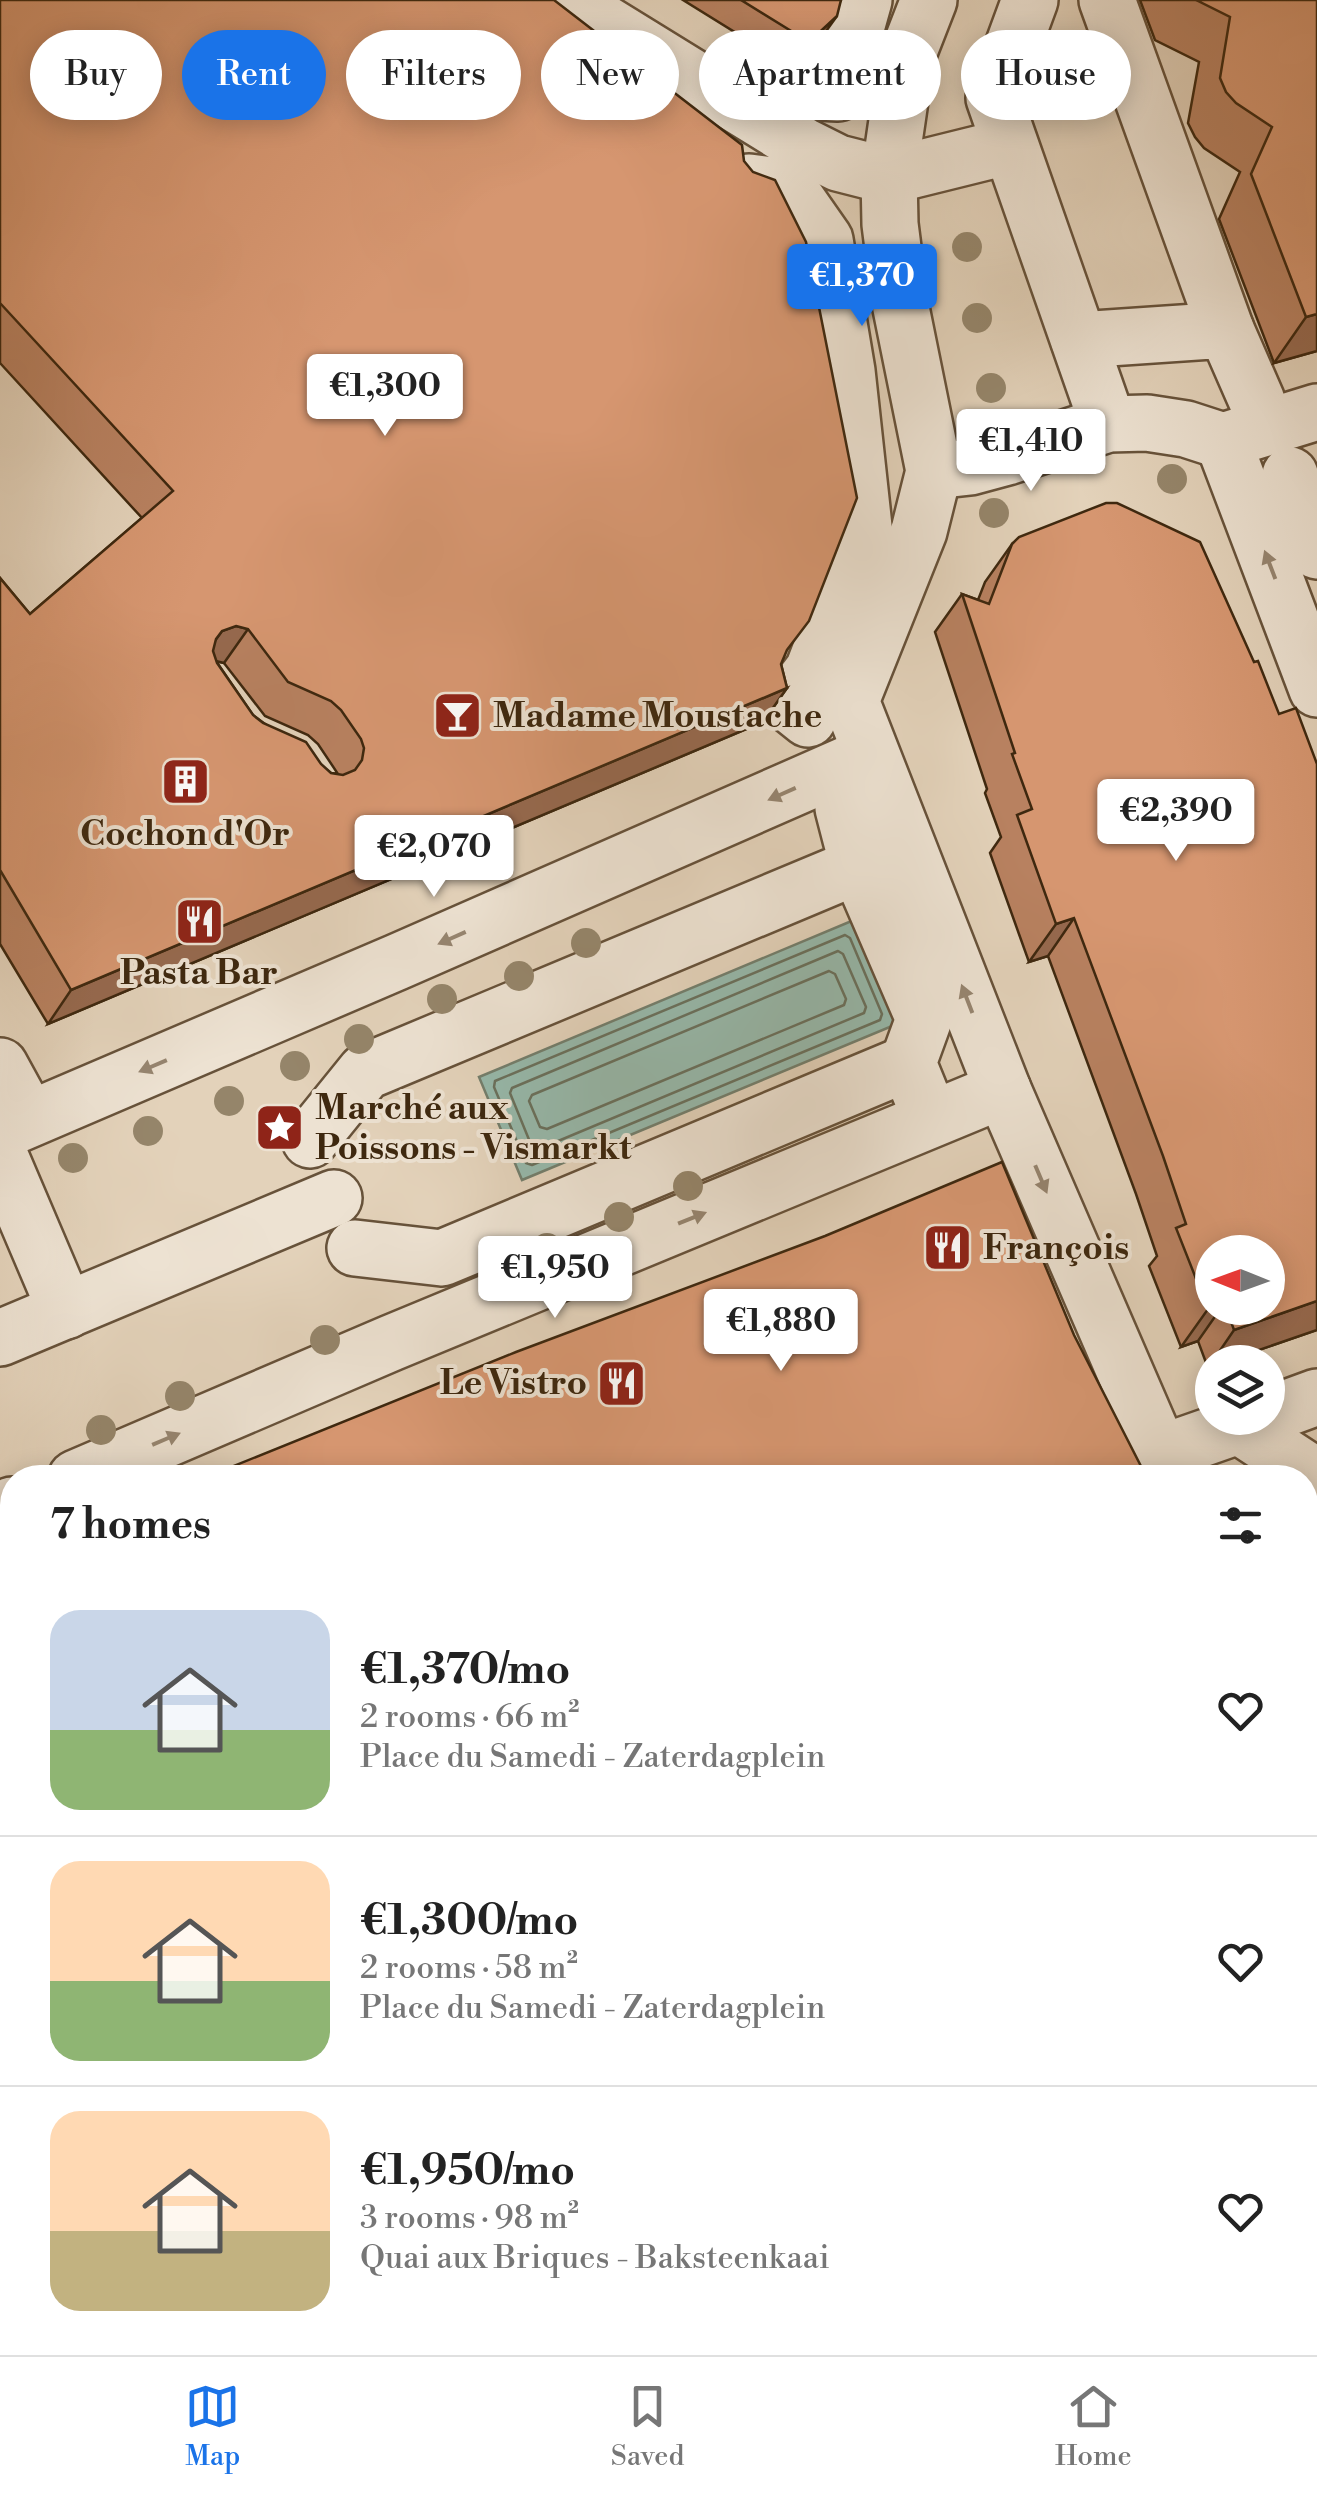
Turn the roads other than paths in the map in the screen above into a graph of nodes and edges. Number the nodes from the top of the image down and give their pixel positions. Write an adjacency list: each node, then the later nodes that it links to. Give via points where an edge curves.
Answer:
1 (567, 0): 7 (street, via 802,145)
2 (864, 0): 17 (street, via 838,93 792,137 825,240 865,536 813,670 788,703)
3 (929, 0): 7 (street, via 906,59)
4 (1030, 0): 6 (street, via 994,98)
5 (1107, 0): 8 (street)
6 (1010, 146): 7 (street); 9 (street)
7 (889, 176): 13 (street, via 900,303)
8 (1226, 330): 9 (street); 11 (street)
9 (1078, 340): 12 (street)
10 (1317, 412): 11 (street)
11 (1240, 421): 12 (street, via 1186,429); 16 (street, one-way to 11)
12 (1108, 424): 13 (street, via 1007,457)
13 (934, 471): 18 (street, via 919,531 851,700)
14 (1290, 475): 15 (street)
15 (1317, 551)
16 (1317, 689)
17 (808, 719)
18 (871, 754): 22 (street, one-way to 18); 23 (street, one-way to 23)
19 (844, 808): 20 (street)
20 (858, 866): 24 (street, via 365,1072 302,1144); 24 (street, via 924,1019 916,1083 442,1258 347,1251)
21 (0, 1066): 23 (street)
22 (1003, 1090): 31 (street, one-way to 22); 32 (street, one-way to 32)
23 (10, 1135): 25 (street)
24 (334, 1198): 25 (street)
25 (66, 1311): 26 (street)
26 (0, 1338)
27 (1317, 1397): 28 (street)
28 (1285, 1409)
29 (1225, 1435): 33 (street)
30 (1273, 1435): 34 (street)
31 (106, 1465)
32 (1164, 1465)
33 (1166, 1465)
34 (1304, 1465)

